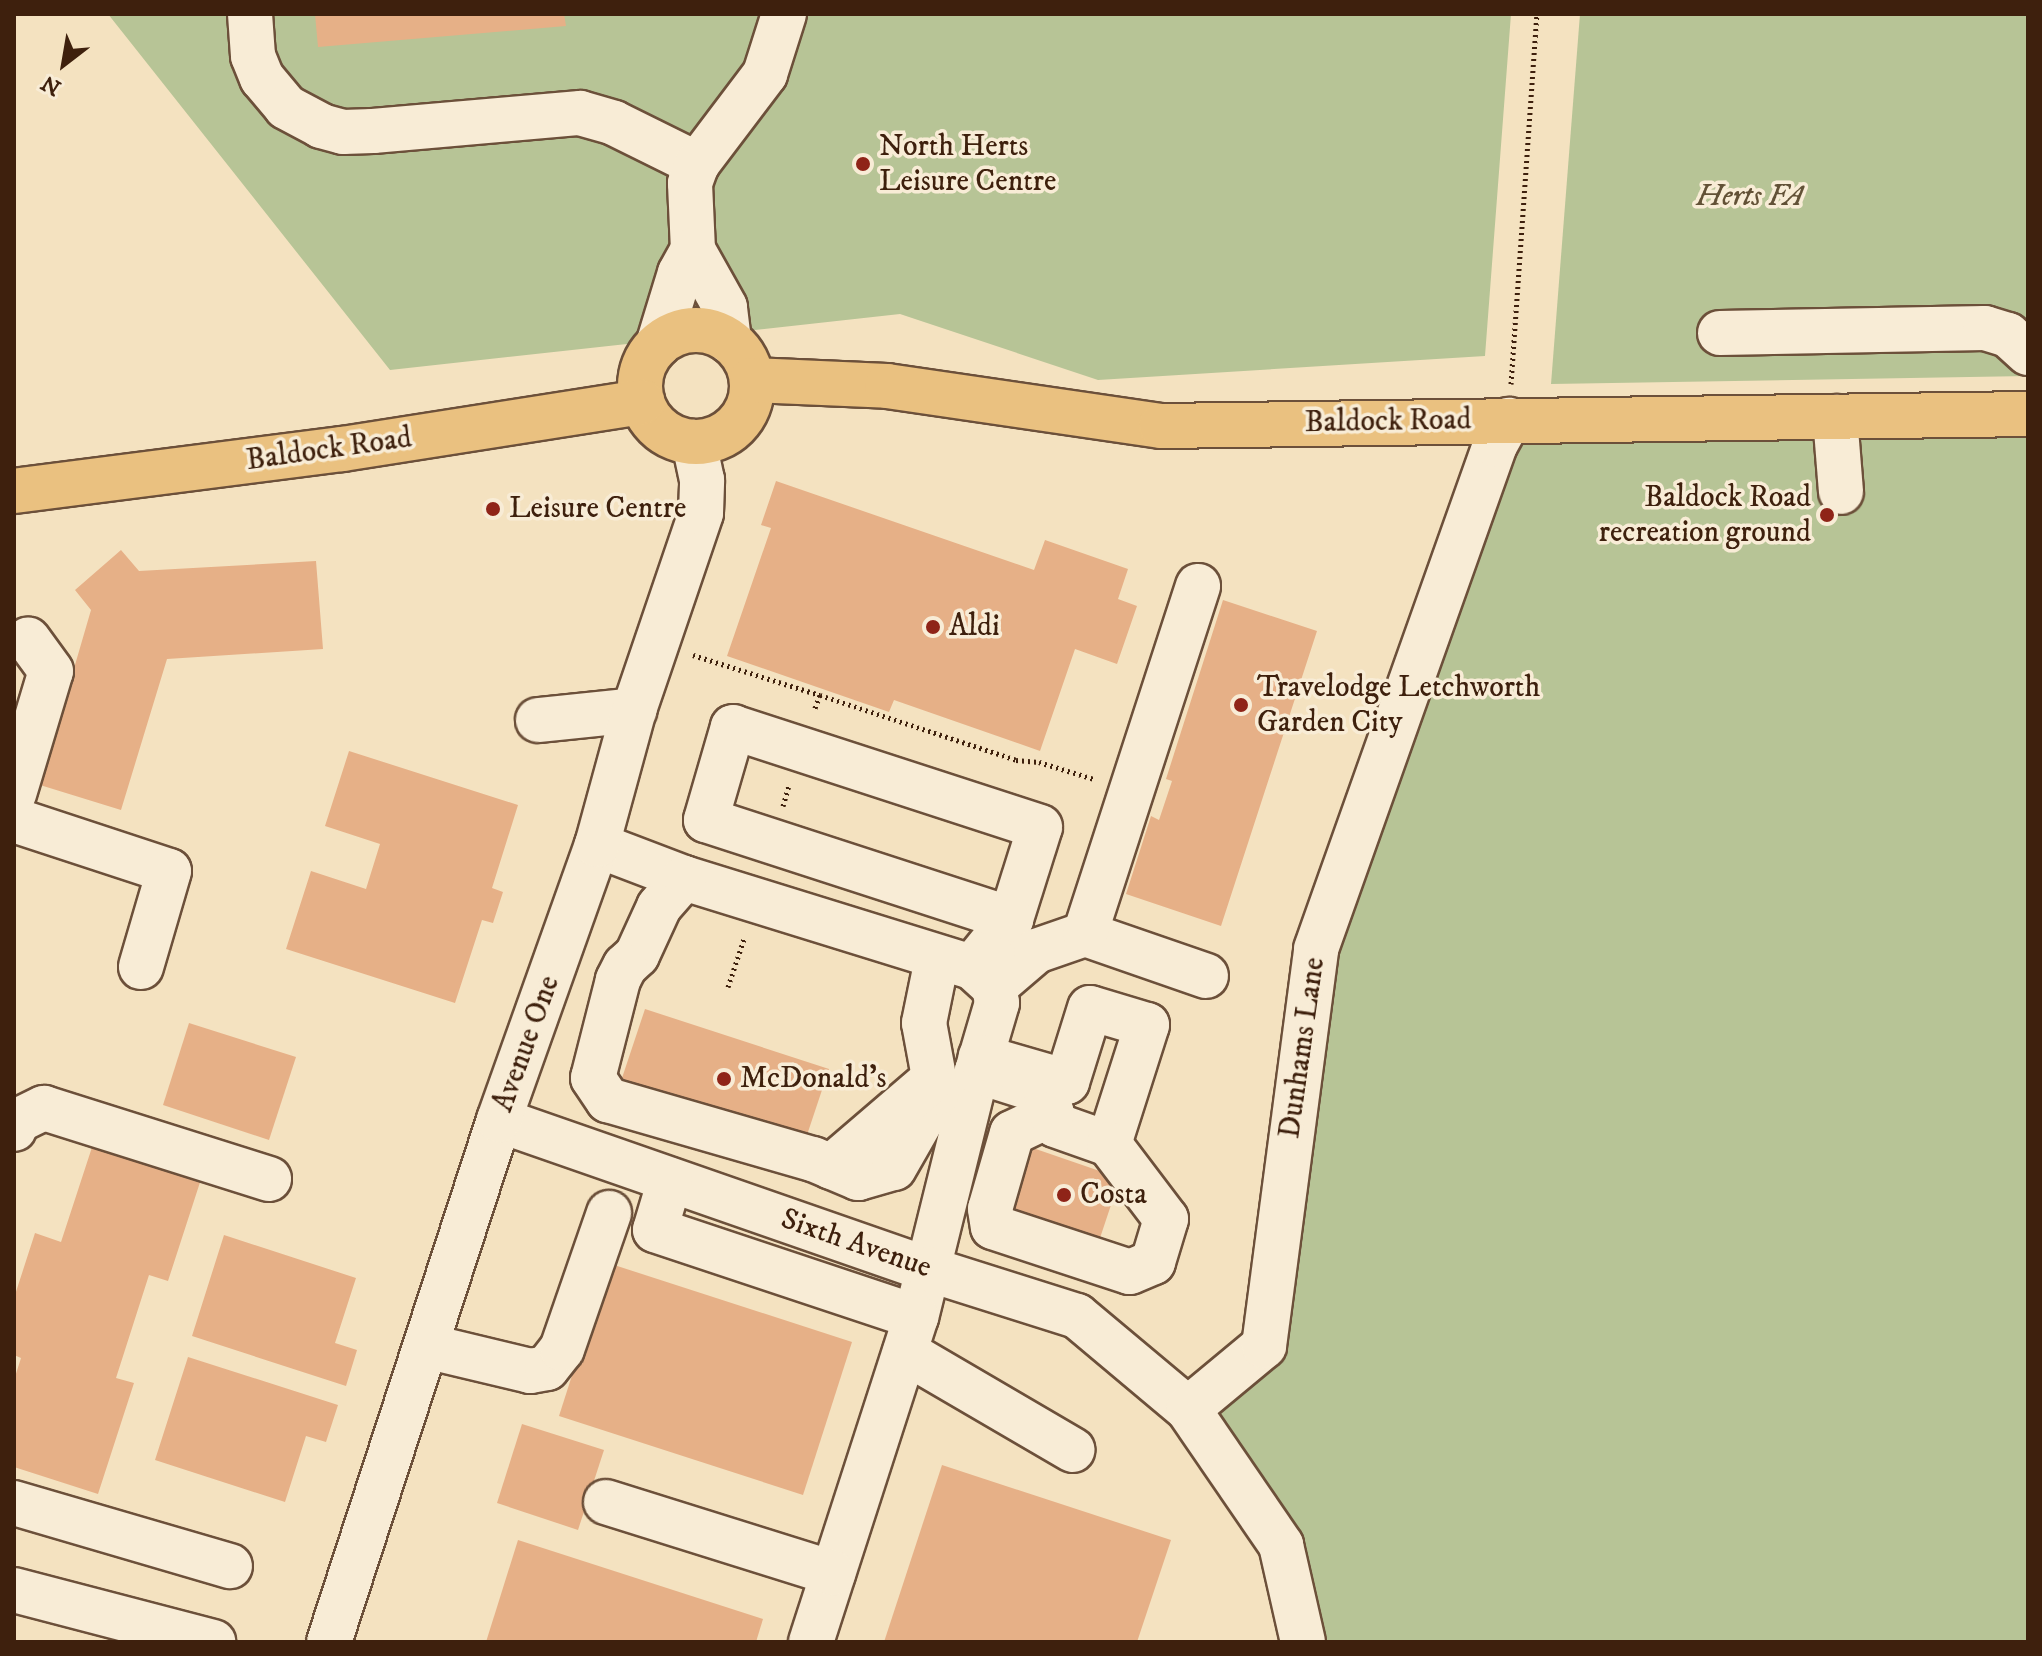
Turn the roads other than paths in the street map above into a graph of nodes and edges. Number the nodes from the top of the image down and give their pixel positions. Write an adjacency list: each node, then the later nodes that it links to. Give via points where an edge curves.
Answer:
1 (250, 14): 3 (street, via 253,56 262,78 286,107 321,126 373,131 580,113 614,123)
2 (784, 14): 3 (street, via 765,74)
3 (697, 164): 4 (street, via 690,183)
4 (693, 250): 6 (street, via 725,307); 7 (street, via 680,273)
5 (1720, 333): 8 (street, via 1985,328 2008,335)
6 (729, 341): 7 (main road, via 693,330); 9 (main road, via 748,365)
7 (658, 345): 10 (main road, via 643,371)
8 (2028, 353)
9 (752, 380): 13 (main road, Baldock Road, via 887,386 1161,426); 14 (main road, via 751,399 730,431)
10 (642, 402): 14 (main road, via 662,430); 15 (main road, Baldock Road, via 342,449)
11 (2028, 414): 12 (main road, Baldock Road)
12 (1835, 417): 13 (main road, Baldock Road); 16 (street)
13 (1509, 420): 41 (street, Dunhams Lane, via 1495,445 1316,949 1264,1346)
14 (694, 442): 19 (street, Avenue One, via 702,480 701,513)
15 (14, 491)
16 (1841, 492)
17 (1198, 586): 26 (street)
18 (28, 639): 21 (street, via 51,671)
19 (634, 710): 20 (street); 23 (street, Avenue One)
20 (538, 720)
21 (14, 794)
22 (14, 820): 27 (street, via 169,871)
23 (597, 845): 24 (street); 32 (street, Avenue One)
24 (684, 878): 28 (street); 28 (street, via 659,907 637,955 618,980 593,1078 608,1100 831,1167 934,1079 924,1023)
25 (1011, 919): 25 (street, via 1040,827 733,727 706,820); 28 (street)
26 (1085, 934): 28 (street); 29 (street)
27 (141, 967)
28 (968, 971): 30 (street, via 997,1003)
29 (1206, 976)
30 (979, 1064): 31 (street, via 1046,1093); 34 (street, via 1067,1082 1090,1008 1147,1025); 38 (street)
31 (1052, 1114): 34 (street, via 1055,1125); 34 (street, via 1012,1133 990,1209 993,1227 1130,1272 1153,1262 1166,1219)
32 (499, 1120): 36 (street, Sixth Avenue); 40 (street, Avenue One)
33 (14, 1129): 35 (street, via 17,1121 44,1108)
34 (1109, 1144)
35 (269, 1179)
36 (670, 1180): 38 (street, Sixth Avenue); 39 (street, via 655,1230)
37 (609, 1213): 40 (street, via 562,1349 547,1368 530,1371)
38 (928, 1269): 39 (street); 41 (street, Sixth Avenue, via 1077,1316)
39 (911, 1334): 42 (street); 46 (street)
40 (426, 1346): 49 (street, Avenue One)
41 (1188, 1409): 51 (street, via 1281,1545)
42 (1073, 1450)
43 (606, 1502): 46 (street)
44 (14, 1503): 45 (street)
45 (230, 1566)
46 (833, 1573): 50 (street)
47 (14, 1590): 48 (street)
48 (213, 1642)
49 (329, 1642)
50 (811, 1642)
51 (1303, 1642)

